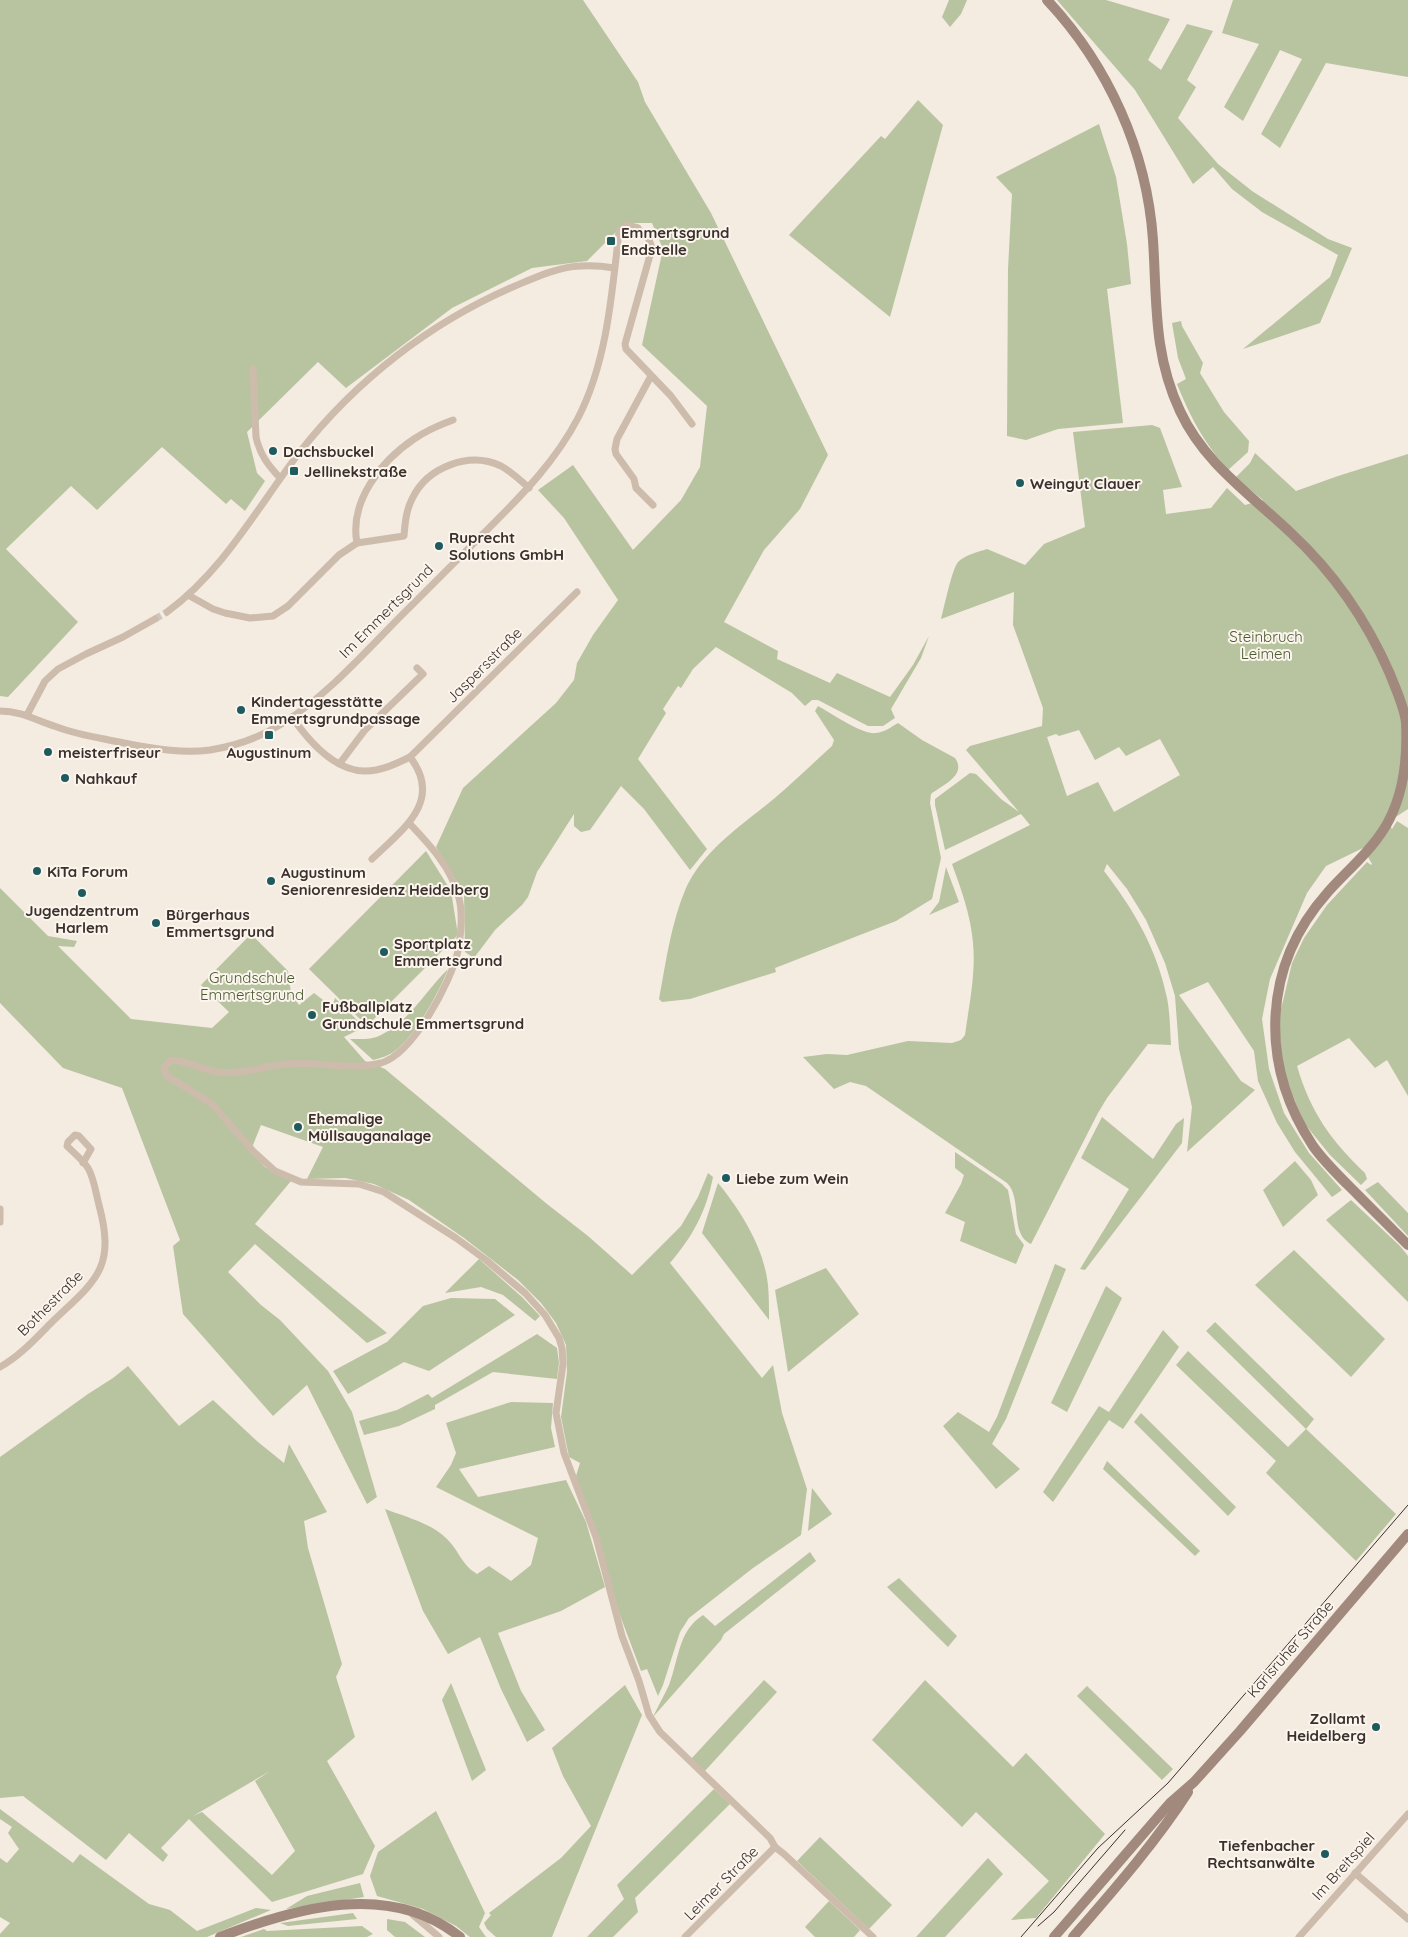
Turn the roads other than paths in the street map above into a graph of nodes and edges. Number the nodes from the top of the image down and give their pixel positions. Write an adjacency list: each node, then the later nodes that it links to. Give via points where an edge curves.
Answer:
1 (1046, 0): 26 (main road, via 1078,37 1098,67 1137,154 1153,238 1159,346 1179,410 1214,462 1306,548 1345,595 1376,644 1403,708 1408,734 1406,767 1394,811 1376,841 1325,895 1303,925 1285,966 1274,1021 1281,1079 1289,1102 1313,1145)
2 (614, 268): 4 (street, Im Emmertsgrund, via 619,231 627,225 638,228 642,235 648,237 652,248 625,347); 7 (street, via 578,266 554,271 493,296 440,325 360,387 317,432); 8 (street, Im Emmertsgrund, via 600,357 585,403 562,445)
3 (253, 369): 7 (street, via 258,447)
4 (651, 376): 6 (street, Im Emmertsgrund); 9 (street, via 614,450 634,479 636,488)
5 (453, 420): 10 (street, via 416,438 380,470 362,500 355,525)
6 (692, 424)
7 (280, 478): 12 (street, via 233,546)
8 (528, 488): 10 (street, via 510,471 494,463 471,460 452,464 429,477 417,490 405,517 404,536); 18 (street, Im Emmertsgrund, via 333,683)
9 (653, 505)
10 (357, 543): 12 (street, via 339,554 288,606 273,616 250,618 225,613)
11 (577, 592): 19 (street, Jaspersstraße)
12 (188, 595): 13 (street)
13 (167, 612)
14 (155, 619): 17 (street, via 58,669 45,681)
15 (417, 668): 20 (street, via 423,674 371,723)
16 (0, 711): 17 (street, Im Emmertsgrund)
17 (27, 715): 18 (street, Im Emmertsgrund, via 84,735 186,752 239,742 263,734)
18 (292, 717): 20 (street, Jaspersstraße, via 310,741)
19 (410, 757): 20 (street, Jaspersstraße, via 378,770 355,770); 21 (street, via 420,775 423,793)
20 (340, 763)
21 (409, 823): 22 (street); 31 (street, via 447,871 455,886 461,913 458,952 441,993 406,1047 392,1058 363,1066 287,1064 227,1073 171,1060 164,1071 213,1105 275,1171 301,1182 359,1184 384,1192 486,1260 545,1314 562,1348 556,1413 564,1453 593,1529 622,1636 649,1715 660,1732 770,1838)
22 (372, 859)
23 (83, 1163): 27 (street, Bothestraße, via 90,1172 105,1232 106,1251 100,1268 89,1285 57,1318)
24 (0, 1209): 25 (street)
25 (0, 1222)
26 (1408, 1245)
27 (0, 1367)
28 (1408, 1534): 29 (main road, Karlsruher Straße)
29 (1194, 1782): 40 (main road, Karlsruher Straße, via 1170,1803); 41 (main road, Karlsruher Straße, via 1177,1810)
30 (1408, 1814): 32 (street, Im Breitspiel)
31 (775, 1847): 38 (street, Leimer Straße); 39 (street)
32 (1356, 1873): 34 (street); 42 (street, Im Breitspiel)
33 (410, 1912): 35 (main road, via 363,1903 316,1908 280,1916); 36 (street); 37 (main road, via 442,1925)
34 (1408, 1919)
35 (220, 1937)
36 (439, 1937)
37 (460, 1937)
38 (685, 1937)
39 (873, 1937)
40 (1054, 1937)
41 (1073, 1937)
42 (1299, 1937)

